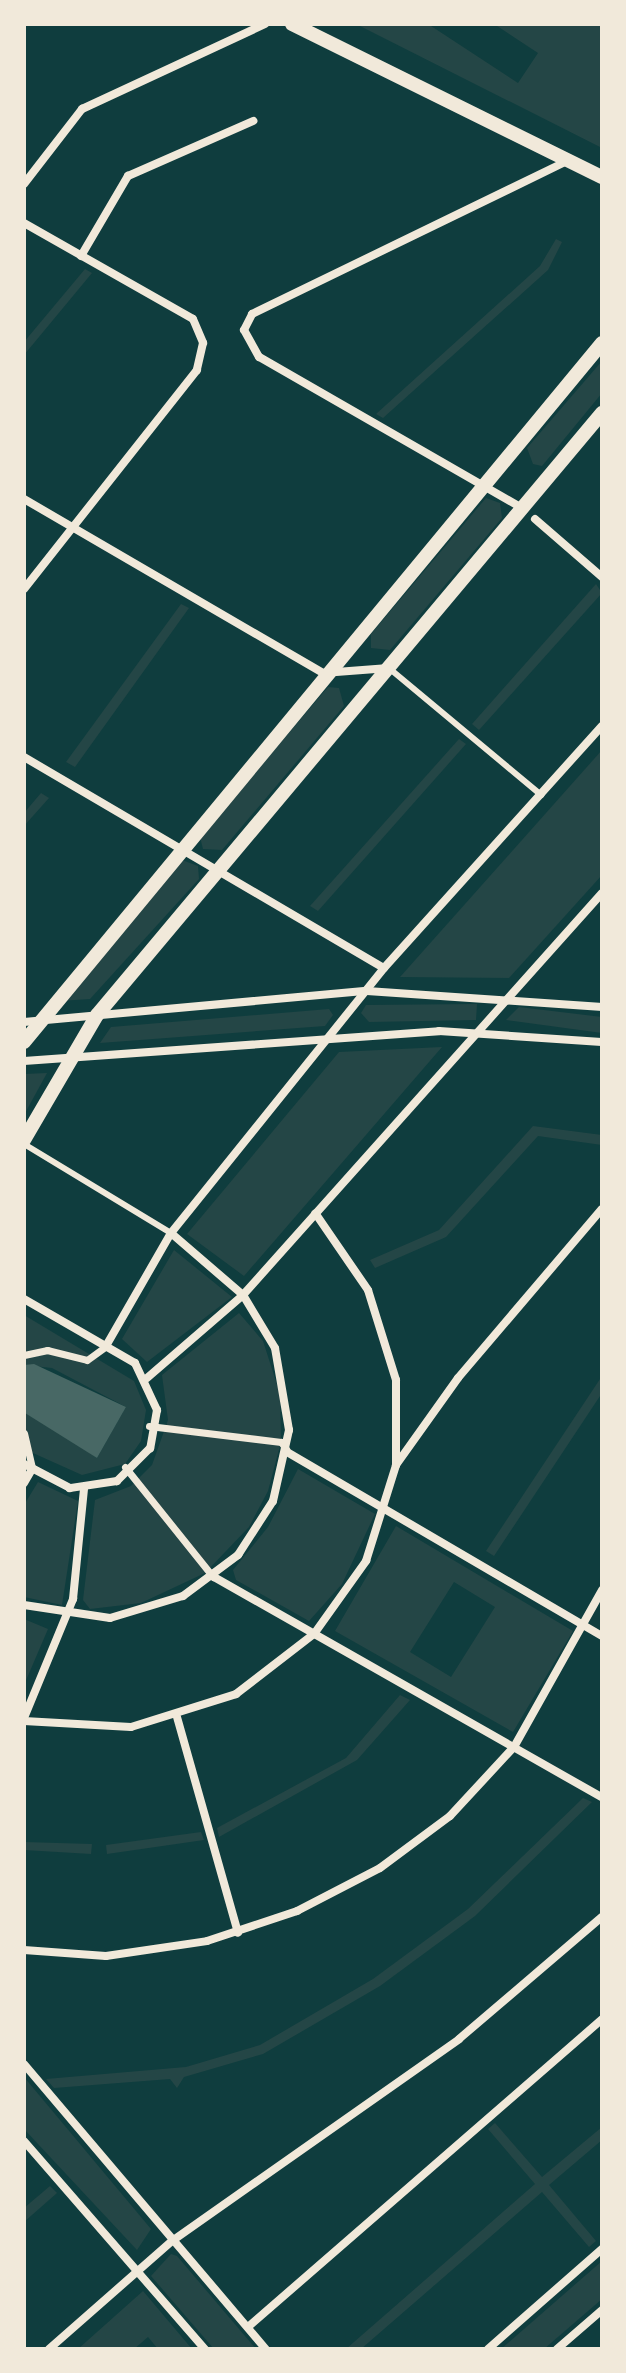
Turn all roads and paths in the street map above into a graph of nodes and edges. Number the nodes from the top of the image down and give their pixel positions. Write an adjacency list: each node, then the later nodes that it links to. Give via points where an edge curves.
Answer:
1 (265, 24): 6 (street, via 82,109)
2 (292, 24): 4 (street)
3 (253, 121): 8 (street, via 128,176)
4 (565, 162): 5 (street); 11 (street, via 252,314 245,339 259,357)
5 (602, 177)
6 (24, 184)
7 (24, 223): 8 (street)
8 (81, 256): 15 (street, via 193,319 203,343 197,370)
9 (602, 343): 11 (street)
10 (602, 413): 13 (street)
11 (480, 486): 13 (street); 19 (street)
12 (24, 499): 15 (street)
13 (522, 508): 18 (street)
14 (535, 519): 16 (street)
15 (68, 525): 17 (street); 19 (street)
16 (602, 577)
17 (24, 589)
18 (389, 668): 19 (street); 22 (lane); 24 (street)
19 (323, 673): 23 (street)
20 (602, 726): 22 (street)
21 (24, 757): 23 (street)
22 (541, 795): 26 (street)
23 (180, 846): 24 (street); 31 (street)
24 (219, 871): 26 (street); 30 (street)
25 (602, 893): 28 (street)
26 (384, 968): 27 (street)
27 (367, 991): 28 (street); 30 (street); 33 (street)
28 (510, 997): 29 (street); 32 (street)
29 (602, 1007)
30 (97, 1015): 31 (street); 36 (street)
31 (30, 1021): 34 (street)
32 (479, 1030): 33 (street); 35 (street); 40 (street)
33 (333, 1035): 36 (street); 41 (street)
34 (24, 1042)
35 (602, 1042)
36 (71, 1057): 37 (street); 38 (street)
37 (24, 1061)
38 (24, 1142): 41 (lane)
39 (602, 1209): 50 (street, via 458,1378)
40 (315, 1213): 42 (street); 50 (street, via 358,1270 380,1319 396,1380)
41 (171, 1233): 42 (street); 44 (street)
42 (243, 1295): 46 (street); 49 (street, via 284,1376)
43 (24, 1299): 44 (street)
44 (106, 1346): 45 (street, via 87,1360 47,1350); 46 (street)
45 (24, 1355)
46 (147, 1378): 47 (street)
47 (153, 1426): 49 (street, via 281,1442); 52 (street)
48 (24, 1433): 51 (street)
49 (287, 1452): 55 (street); 56 (street, via 259,1527)
50 (396, 1465): 55 (street)
51 (28, 1467): 53 (street); 54 (street)
52 (127, 1470): 54 (street); 56 (street)
53 (24, 1483)
54 (84, 1489): 59 (street)
55 (386, 1510): 60 (street); 61 (street, via 350,1588)
56 (214, 1577): 59 (street, via 155,1608); 61 (street)
57 (602, 1590): 60 (street)
58 (24, 1605): 59 (street)
59 (68, 1616): 64 (street)
60 (584, 1626): 62 (street); 65 (street)
61 (314, 1634): 63 (street, via 236,1694); 65 (street)
62 (602, 1636)
63 (177, 1717): 64 (street, via 107,1729); 68 (street)
64 (24, 1720)
65 (514, 1747): 66 (street); 68 (street, via 450,1816 380,1868)
66 (602, 1797)
67 (602, 1917): 73 (street, via 459,2039)
68 (238, 1933): 69 (street, via 106,1956)
69 (24, 1950)
70 (602, 2019): 77 (street)
71 (24, 2064): 73 (street)
72 (24, 2141): 75 (street)
73 (172, 2241): 75 (street); 77 (street)
74 (602, 2249): 81 (street)
75 (137, 2272): 78 (street); 79 (street)
76 (602, 2310): 82 (street)
77 (248, 2327): 80 (street)
78 (49, 2349)
79 (205, 2349)
80 (266, 2349)
81 (488, 2349)
82 (557, 2349)

